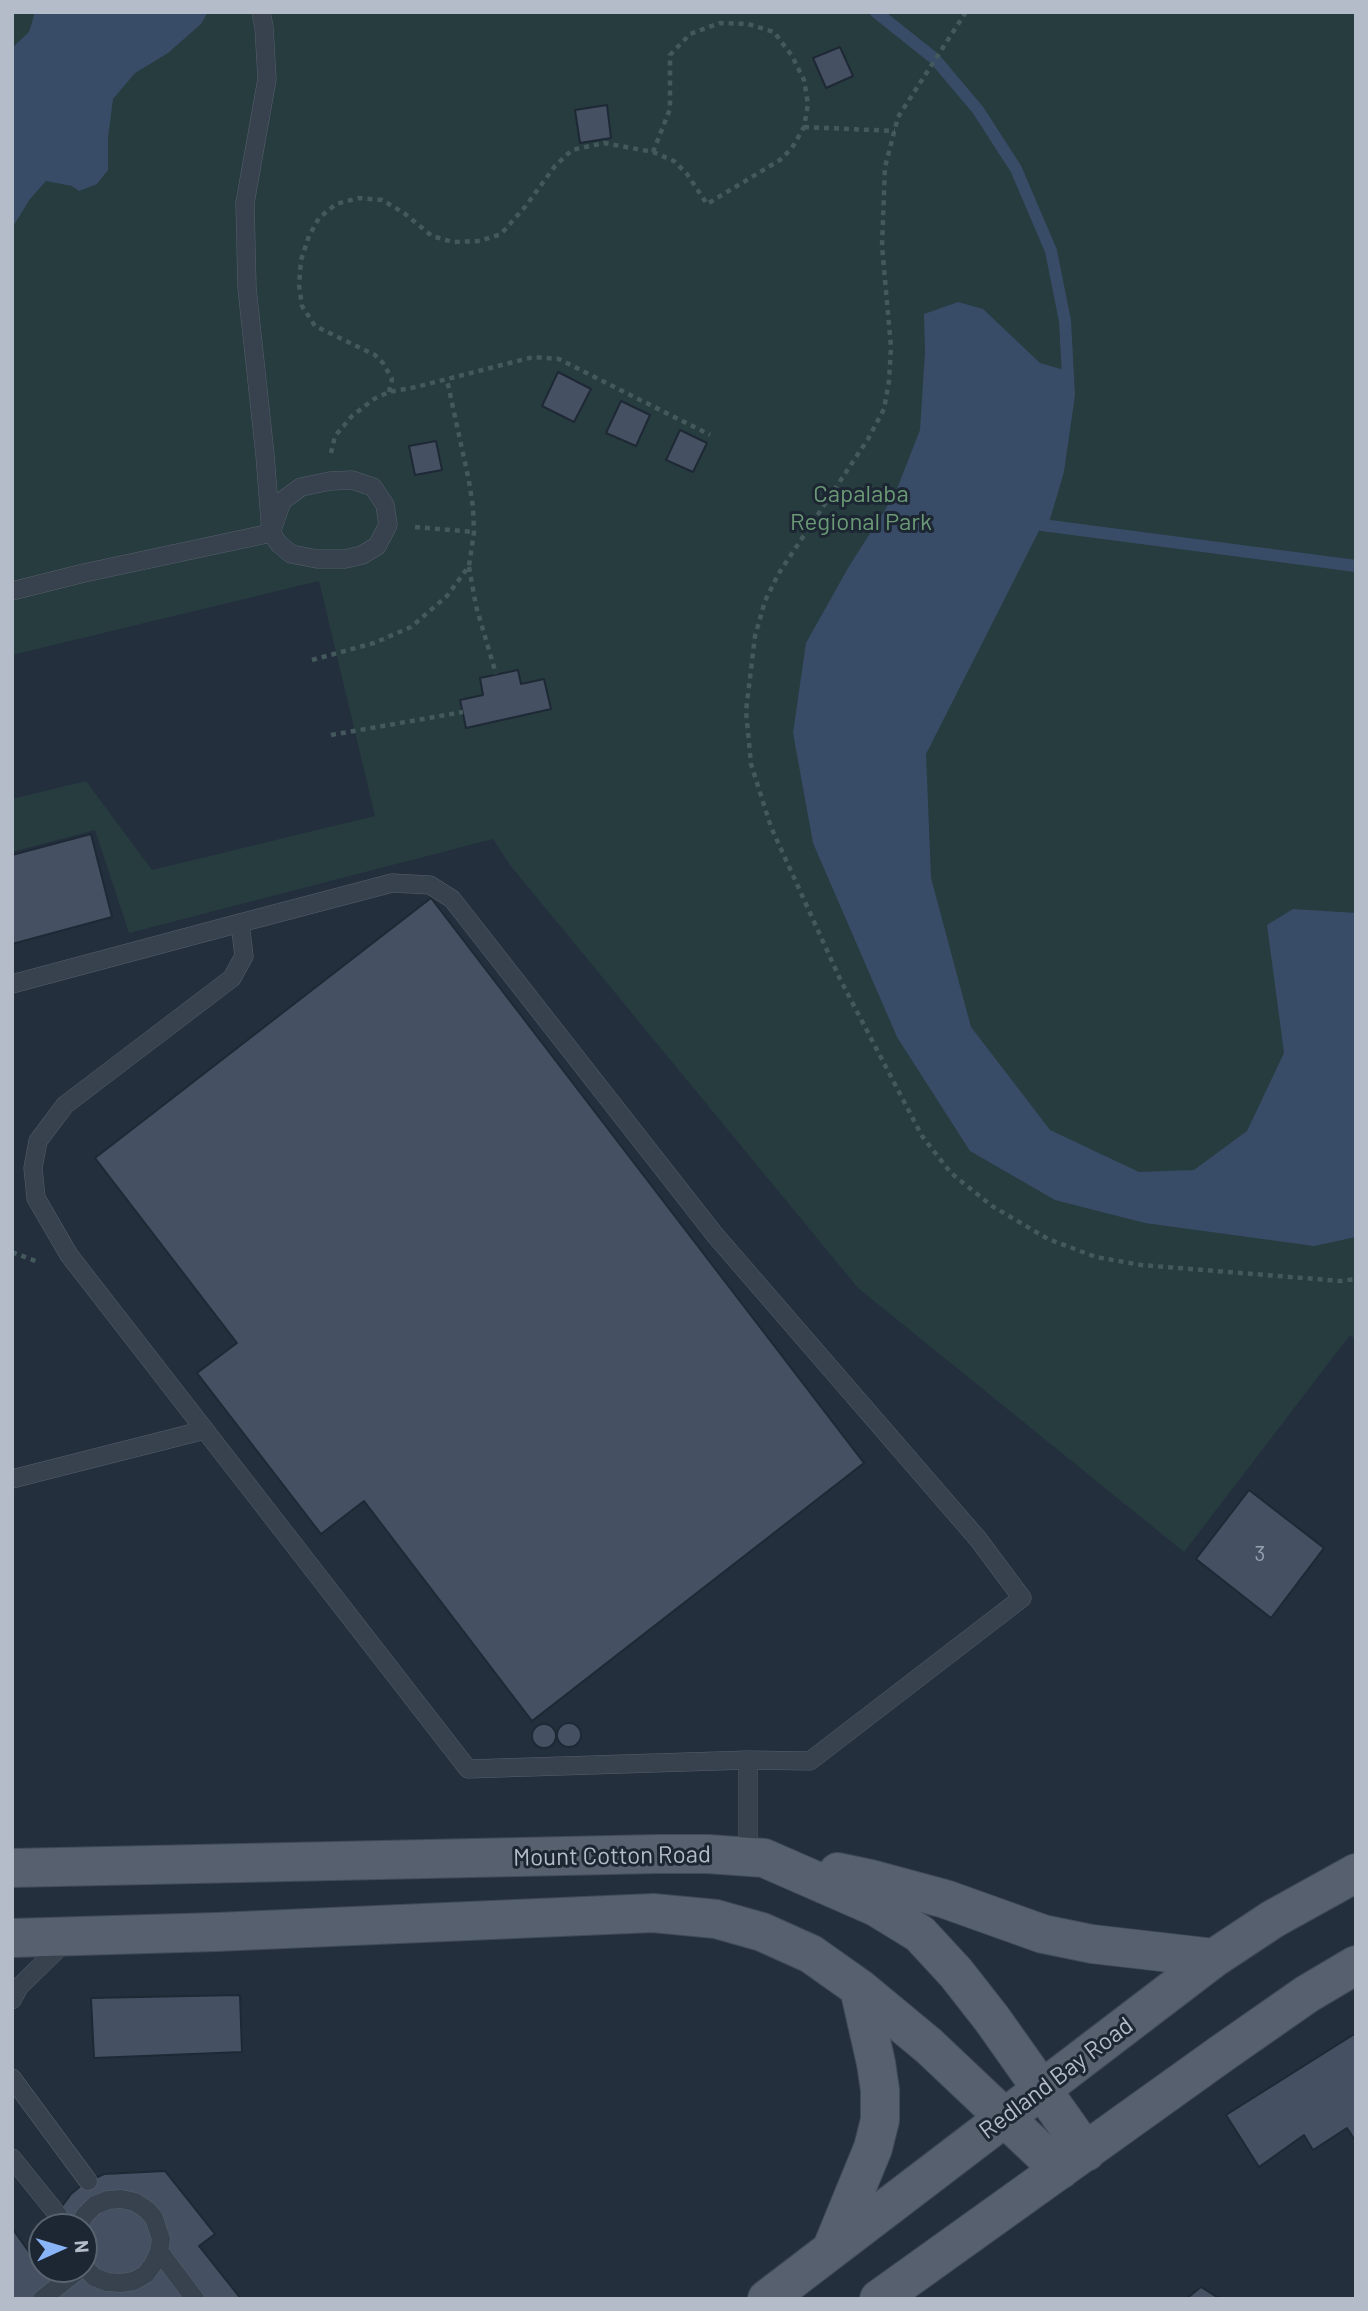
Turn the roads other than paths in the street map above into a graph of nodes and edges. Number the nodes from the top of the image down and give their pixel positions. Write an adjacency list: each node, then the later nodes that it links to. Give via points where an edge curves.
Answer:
1 (261, 12): 2 (lane, via 267,79 245,202 247,288)
2 (271, 533): 2 (lane, via 282,501 301,488 330,481 352,480 373,487 384,505 388,525 377,547 345,559 291,554); 3 (lane)
3 (12, 591)
4 (240, 923): 5 (lane); 6 (lane, via 244,956 232,978 65,1105 38,1141 33,1168 36,1198 69,1255); 8 (lane, via 392,883 430,885 452,899 715,1235 978,1539 1022,1598 810,1761)
5 (12, 984)
6 (205, 1430): 7 (lane); 8 (lane, via 468,1769)
7 (12, 1479)
8 (748, 1760): 9 (lane)
9 (756, 1858): 10 (main road, Mount Cotton Road, via 657,1854); 14 (main road, via 871,1878 1043,1934); 19 (main road, Mount Cotton Road, via 876,1907 920,1934 985,2010)
10 (12, 1868)
11 (1356, 1873): 14 (main road, Redland Bay Road)
12 (71, 1936): 13 (main road); 16 (main road, via 653,1913 716,1919 762,1932 811,1954); 17 (lane, via 19,1987)
13 (12, 1938)
14 (1214, 1958): 19 (main road, Redland Bay Road)
15 (1356, 1965): 22 (main road, via 1307,1994)
16 (859, 1988): 20 (main road, via 929,2046); 26 (main road, via 876,2063 880,2120)
17 (12, 2000)
18 (12, 2078): 23 (lane)
19 (1042, 2090): 20 (main road, Redland Bay Road); 22 (main road, Mount Cotton Road)
20 (1005, 2119): 22 (main road); 26 (main road, Redland Bay Road)
21 (12, 2158): 24 (lane)
22 (1073, 2161): 35 (main road)
23 (88, 2182)
24 (56, 2213)
25 (87, 2213): 27 (lane, via 108,2200 135,2202 154,2218 161,2239)
26 (832, 2248): 34 (main road, Redland Bay Road)
27 (159, 2251): 30 (lane, via 146,2274); 33 (lane)
28 (98, 2279): 30 (lane)
29 (63, 2283): 31 (lane)
30 (121, 2283): 32 (lane)
31 (42, 2299)
32 (134, 2299)
33 (195, 2299)
34 (767, 2299)
35 (879, 2299)

